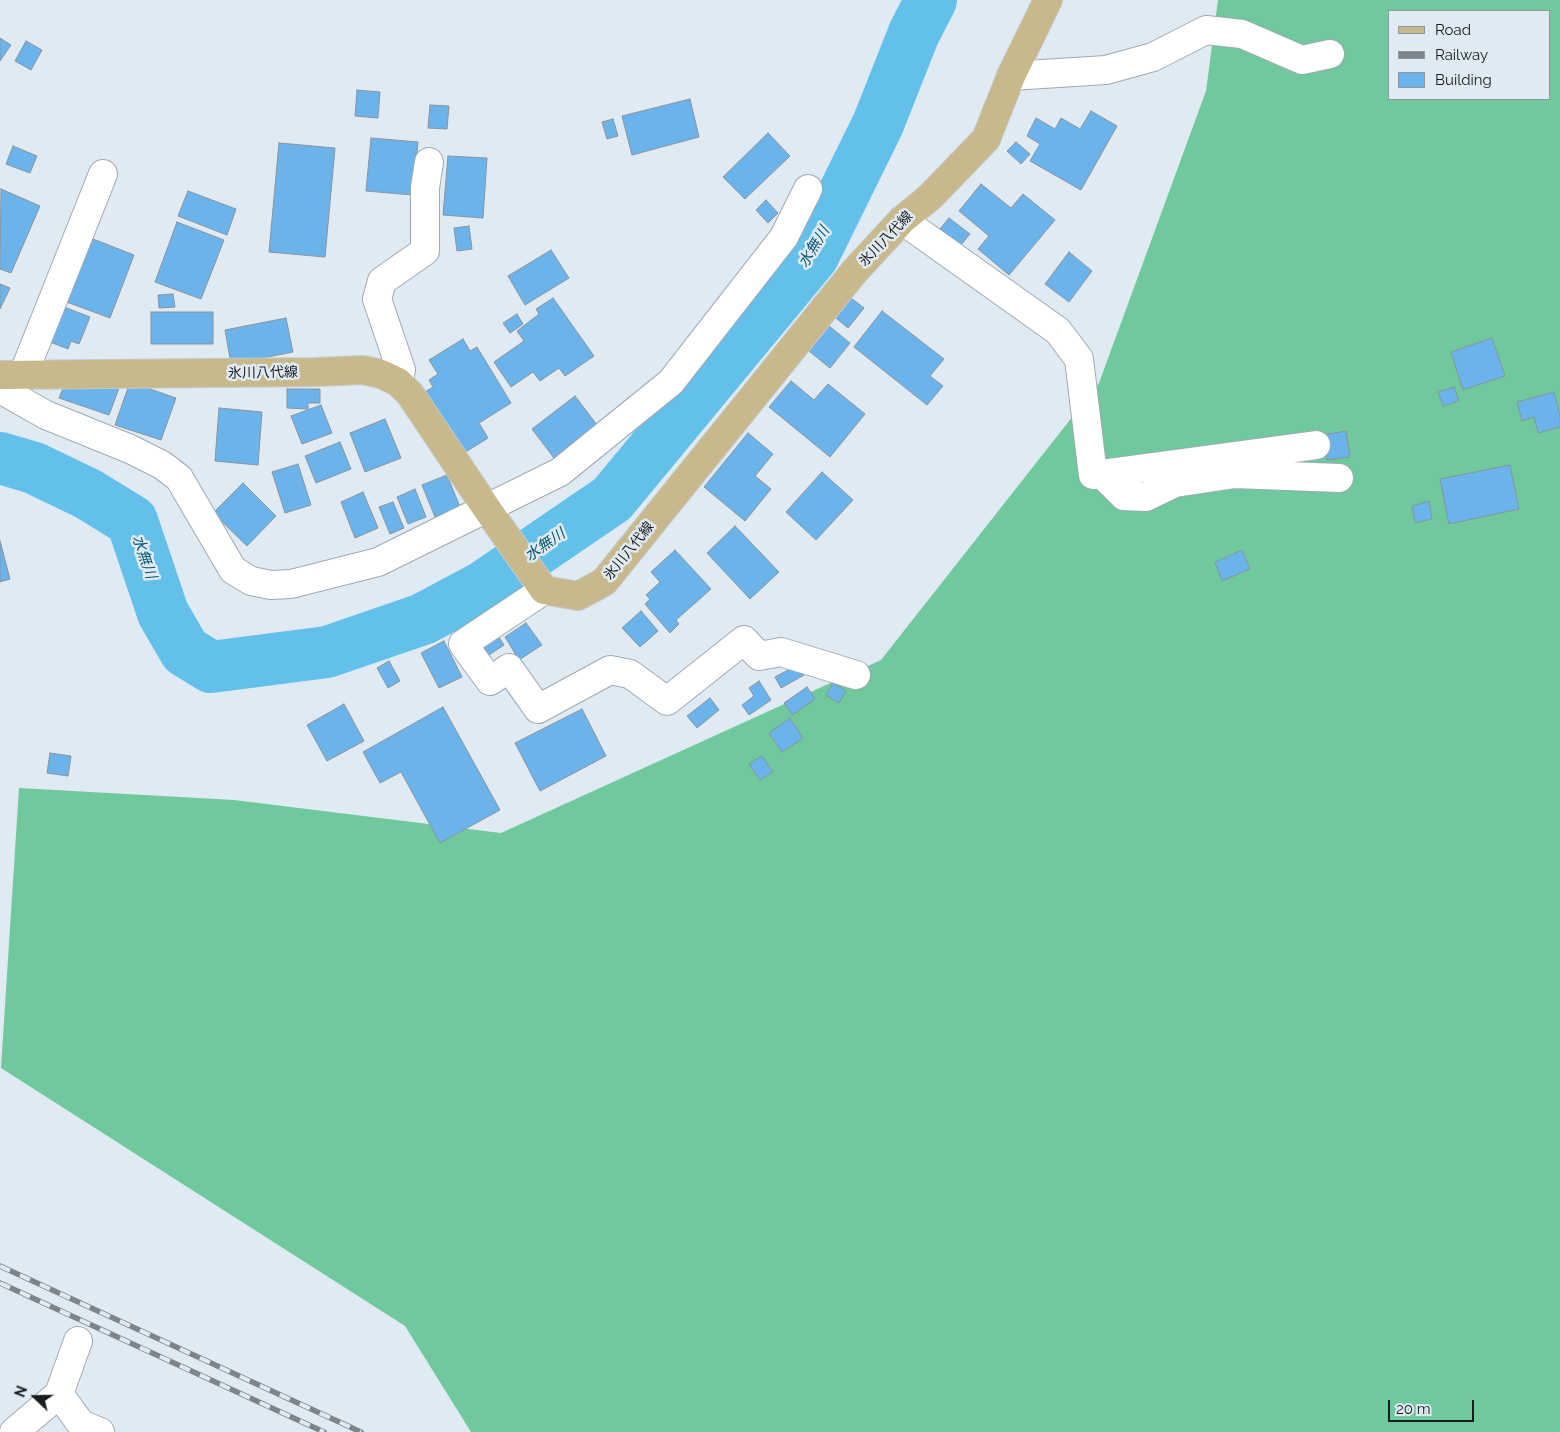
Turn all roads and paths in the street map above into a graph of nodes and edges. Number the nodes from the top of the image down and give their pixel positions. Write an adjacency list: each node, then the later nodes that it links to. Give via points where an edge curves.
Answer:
1 (1048, 0): 3 (main road, 氷川八代線)
2 (1330, 54): 3 (street, via 1302,60 1242,34 1206,30 1153,57 1106,70)
3 (1011, 76): 7 (main road, 氷川八代線, via 986,139 930,197)
4 (429, 162): 9 (street, via 425,188 425,251 382,281 377,299 401,370)
5 (103, 174): 8 (street)
6 (808, 189): 13 (street, via 784,237 671,382 560,472)
7 (902, 220): 11 (street, via 1058,331 1079,359 1093,475); 14 (main road, 氷川八代線, via 854,272 604,582 578,596)
8 (8, 380): 9 (main road, 氷川八代線, via 363,370); 13 (street, via 46,415 162,464 179,478 233,570 251,581 291,584 378,562)
9 (398, 382): 13 (main road, 氷川八代線, via 410,394)
10 (1316, 445): 11 (street)
11 (1102, 474): 12 (street, via 1124,496 1146,497 1175,483 1235,474)
12 (1339, 478)
13 (489, 512): 14 (main road, 氷川八代線)
14 (539, 584): 15 (street, via 463,644 490,681 510,668 538,709 610,670 630,674 667,701 744,640 759,656 781,652)
15 (856, 675)
16 (78, 1341): 17 (street)
17 (59, 1394): 18 (street); 19 (street, via 81,1424)
18 (14, 1432)
19 (100, 1432)

